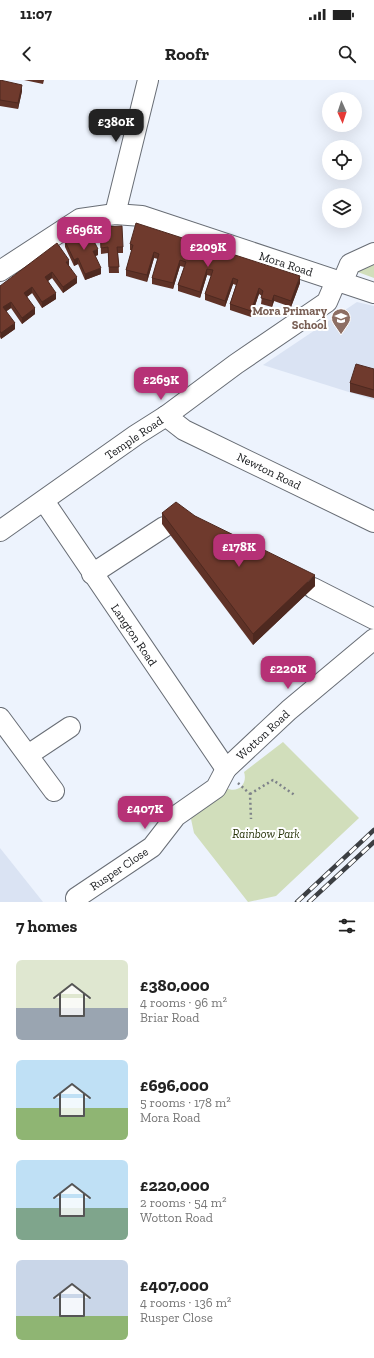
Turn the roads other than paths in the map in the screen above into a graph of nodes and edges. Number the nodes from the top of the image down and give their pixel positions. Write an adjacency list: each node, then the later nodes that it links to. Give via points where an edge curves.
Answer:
1 (148, 80): 2 (street)
2 (115, 214): 4 (street, Mora Road, via 80,219); 5 (street, Mora Road, via 142,216)
3 (374, 254): 5 (street, Temple Road, via 350,264)
4 (0, 271)
5 (339, 282): 6 (street, Mora Road); 7 (street, Temple Road, via 328,302 236,364)
6 (374, 293)
7 (166, 416): 8 (street, Temple Road); 9 (street, Newton Road, via 184,430)
8 (44, 500): 11 (street, Temple Road); 12 (street, Langton Road)
9 (374, 522)
10 (164, 527): 12 (street)
11 (0, 531)
12 (92, 574): 19 (street, Langton Road)
13 (313, 588): 14 (street)
14 (374, 619)
15 (374, 639): 19 (street, Wotton Road, via 289,710)
16 (0, 718): 18 (street)
17 (70, 727): 18 (street)
18 (28, 755): 20 (street)
19 (226, 769): 21 (street, Rusper Close, via 216,788 176,816 152,847)
20 (54, 791)
21 (76, 898)

